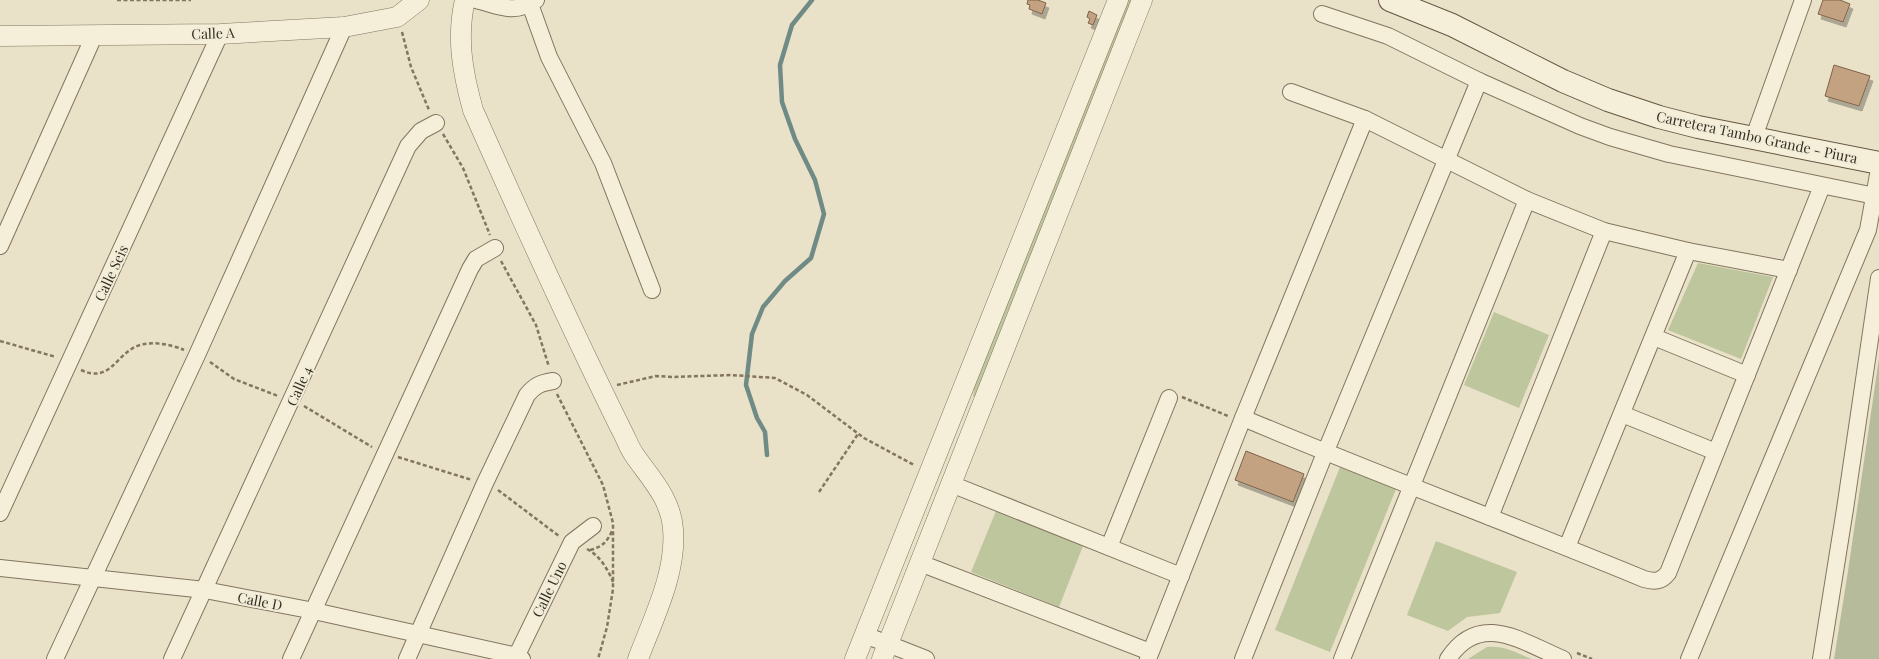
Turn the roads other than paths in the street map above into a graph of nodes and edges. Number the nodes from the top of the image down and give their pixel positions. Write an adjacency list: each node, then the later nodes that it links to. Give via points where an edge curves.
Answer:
1 (419, 0): 10 (street, Calle A, via 397,17)
2 (465, 0): 62 (street, via 460,41 473,110 569,323 634,455 670,508 673,528 671,567)
3 (476, 0): 8 (street, via 513,9 524,8)
4 (1118, 0): 54 (street)
5 (1142, 0): 40 (street)
6 (1390, 0): 18 (main road, Carretera Tambo Grande - Piura, via 1452,25 1608,100 1659,117)
7 (1803, 0): 18 (street)
8 (533, 2): 31 (street, via 550,57 603,163)
9 (1322, 14): 14 (street, via 1388,36)
10 (344, 27): 11 (street, Calle A); 50 (street)
11 (220, 34): 13 (street, Calle A); 42 (street, Calle Seis)
12 (0, 36): 13 (street, Calle A)
13 (94, 36): 26 (street)
14 (1479, 81): 19 (street); 22 (street, via 1580,126 1642,147)
15 (1291, 92): 16 (street)
16 (1365, 119): 19 (street); 37 (street)
17 (436, 123): 51 (street, Calle 4, via 422,131 408,146)
18 (1754, 137): 20 (main road, Carretera Tambo Grande - Piura)
19 (1446, 160): 24 (street); 39 (street)
20 (1879, 163)
21 (1879, 169): 23 (street)
22 (1822, 186): 23 (street); 29 (street)
23 (1875, 196): 69 (street, via 1861,249)
24 (1527, 200): 25 (street); 41 (street)
25 (1604, 231): 28 (street); 43 (street)
26 (0, 246)
27 (495, 248): 52 (street, via 476,259 470,268)
28 (1688, 251): 29 (street); 32 (street)
29 (1789, 270): 33 (street)
30 (1879, 278): 70 (street)
31 (652, 290)
32 (1654, 337): 33 (street); 36 (street)
33 (1747, 375): 38 (street)
34 (553, 381): 53 (street, via 533,387 527,395)
35 (1175, 398): 45 (street)
36 (1622, 414): 38 (street); 46 (street)
37 (1243, 420): 39 (street); 49 (street)
38 (1716, 452): 46 (street, via 1668,572 1660,580 1644,579)
39 (1326, 453): 41 (street); 65 (street)
40 (951, 484): 45 (street); 47 (street)
41 (1413, 486): 43 (street); 66 (street)
42 (0, 513)
43 (1490, 517): 46 (street)
44 (593, 526): 57 (street, Calle Uno, via 572,542)
45 (1109, 547): 49 (street)
46 (1567, 547)
47 (920, 563): 55 (street); 56 (street)
48 (0, 568): 50 (street, Calle D)
49 (1181, 576): 56 (street)
50 (93, 578): 51 (street, Calle D); 58 (street)
51 (205, 590): 52 (street, Calle D); 59 (street, Calle 4)
52 (314, 611): 53 (street, Calle D); 60 (street)
53 (419, 634): 57 (street, Calle D); 61 (street)
54 (865, 635): 55 (street); 63 (street)
55 (885, 652): 64 (street)
56 (1149, 656)
57 (518, 658)
58 (55, 659)
59 (172, 659)
60 (292, 659)
61 (407, 659)
62 (638, 659)
63 (855, 659)
64 (926, 659)
65 (1243, 659)
66 (1342, 659)
67 (1448, 659): 68 (street, via 1458,646 1485,632 1500,633)
68 (1563, 659)
69 (1689, 659)
70 (1821, 659)

